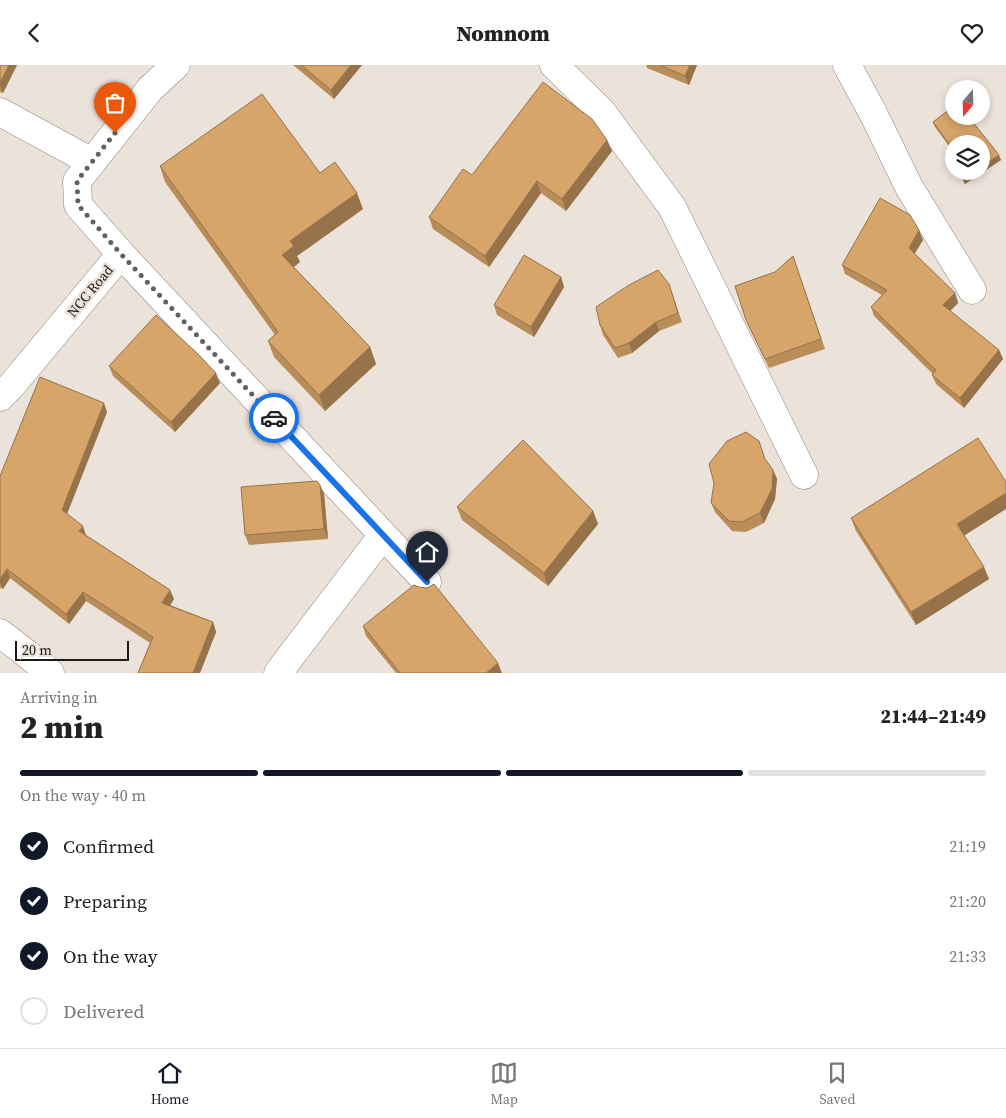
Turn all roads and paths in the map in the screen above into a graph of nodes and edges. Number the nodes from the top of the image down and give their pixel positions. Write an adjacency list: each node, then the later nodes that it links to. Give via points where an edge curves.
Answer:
1 (176, 65): 5 (street, NCC Road, via 150,89)
2 (554, 65): 9 (street, via 602,112 672,207)
3 (848, 65): 7 (street, via 909,187)
4 (0, 112): 5 (street)
5 (92, 162): 6 (street, NCC Road, via 77,181 78,205)
6 (121, 254): 8 (street, NCC Road); 10 (street)
7 (972, 290)
8 (0, 397)
9 (804, 475)
10 (383, 535): 11 (street); 14 (street)
11 (427, 582)
12 (0, 633): 13 (street)
13 (50, 673)
14 (278, 673)

